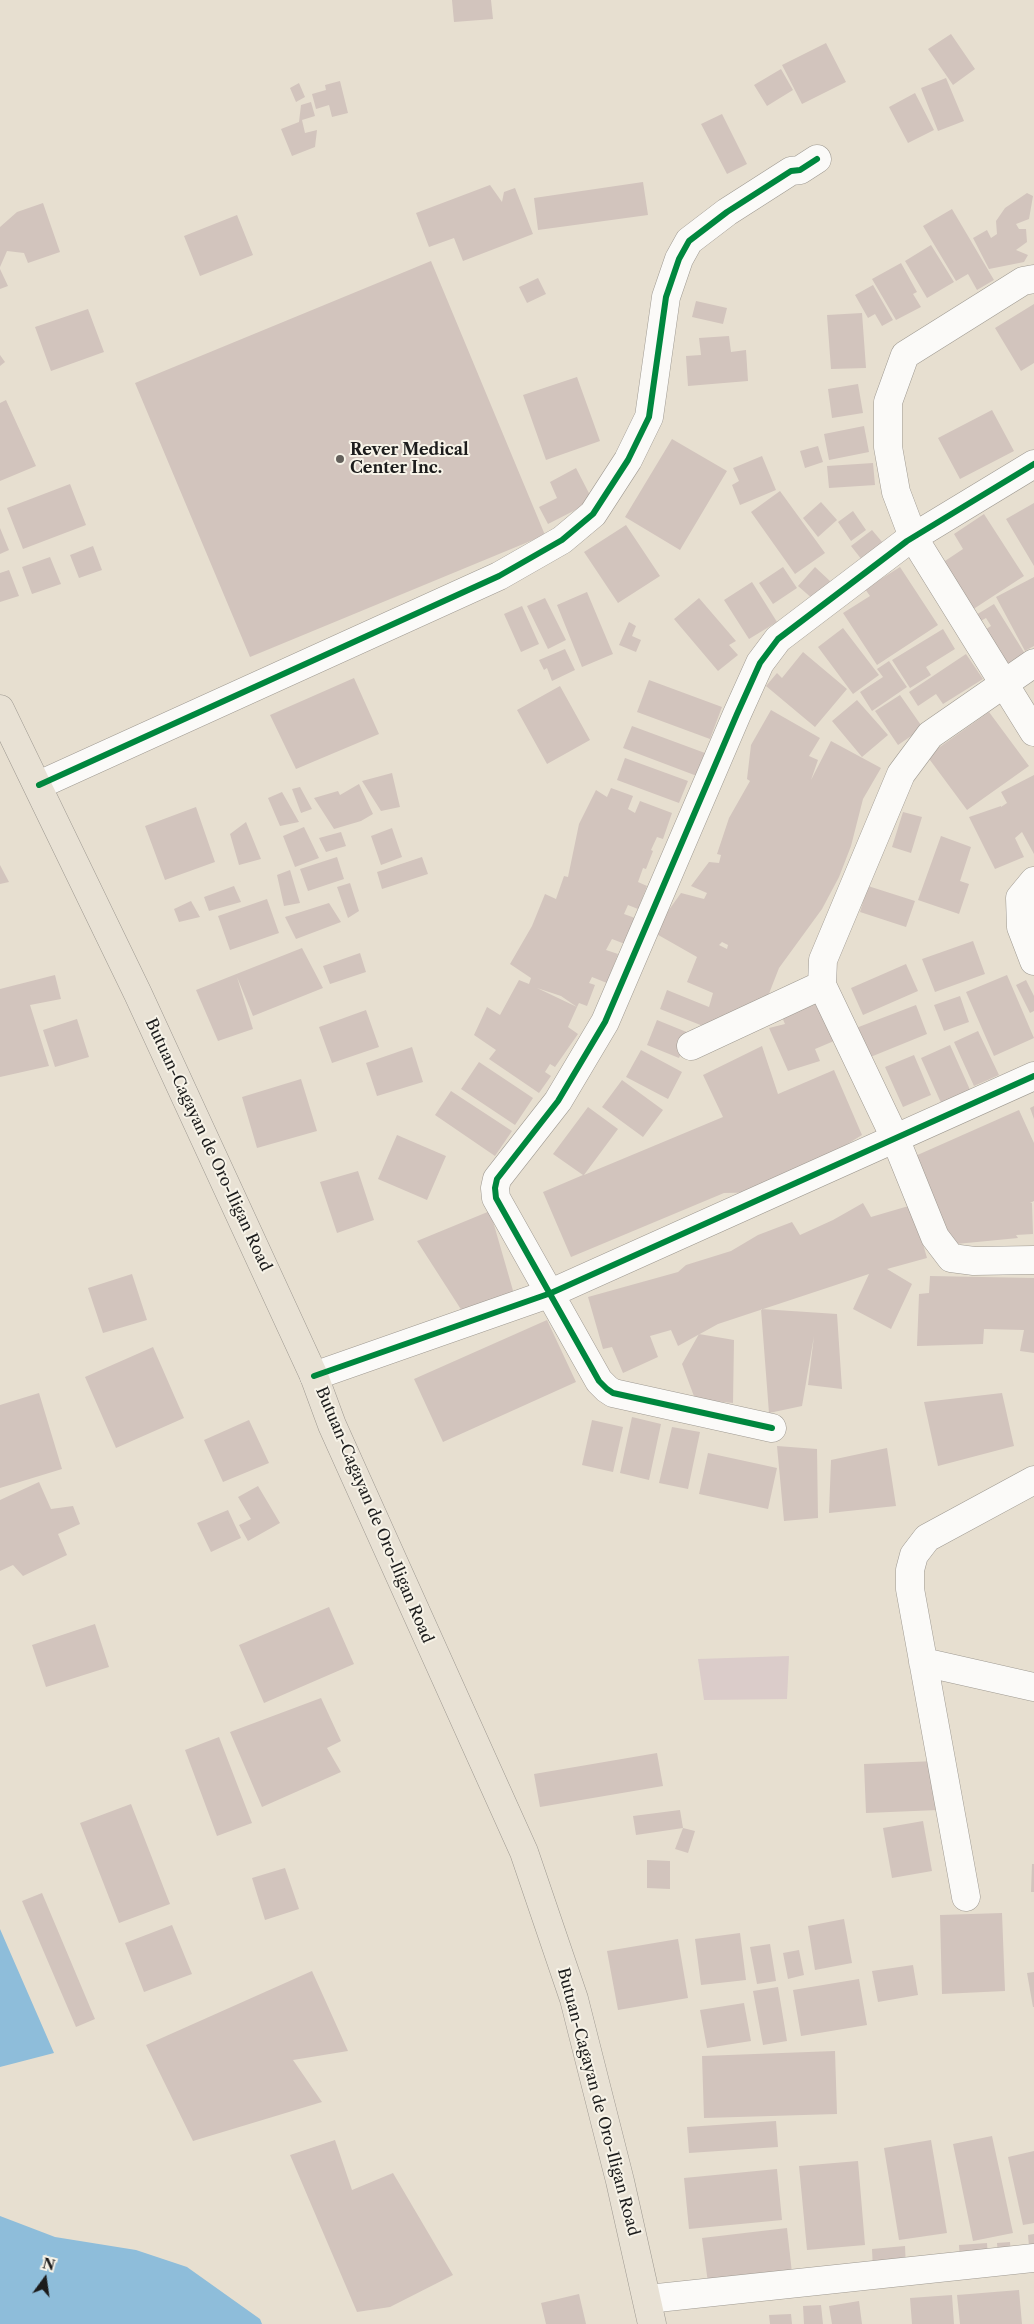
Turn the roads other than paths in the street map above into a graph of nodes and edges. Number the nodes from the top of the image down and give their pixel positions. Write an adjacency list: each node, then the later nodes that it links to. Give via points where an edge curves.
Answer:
1 (817, 159): 9 (street, via 800,170 791,171 727,212 689,241 679,259 666,298 649,416 628,460 592,514 562,540 499,576)
2 (1034, 279): 4 (street, via 1023,281 905,355 888,402 888,447 896,492)
3 (1034, 464): 4 (street)
4 (913, 537): 6 (street); 17 (street, via 778,639 760,663 605,1022 558,1101 497,1179 496,1198)
5 (1034, 663): 6 (street)
6 (1003, 684): 8 (street); 12 (street, via 930,736 901,774 823,960)
7 (0, 709): 9 (highway, Butuan-Cagayan de Oro-Iligan Road)
8 (1034, 732)
9 (39, 785): 18 (highway, Butuan-Cagayan de Oro-Iligan Road)
10 (1034, 881): 11 (street, via 1020,898 1021,927)
11 (1034, 961)
12 (822, 984): 13 (street); 15 (street)
13 (692, 1046)
14 (1034, 1076): 15 (street)
15 (896, 1138): 16 (street, via 935,1238 951,1258); 17 (street)
16 (1034, 1260)
17 (551, 1293): 18 (street); 19 (street, via 599,1381 607,1389)
18 (318, 1384): 25 (highway, Butuan-Cagayan de Oro-Iligan Road, via 332,1425 524,1852 574,1999)
19 (772, 1428)
20 (1034, 1480): 21 (street, via 927,1538 914,1555 910,1589)
21 (923, 1662): 22 (street); 23 (street)
22 (1034, 1687)
23 (966, 1897)
24 (1034, 2258): 25 (street)
25 (650, 2311)

